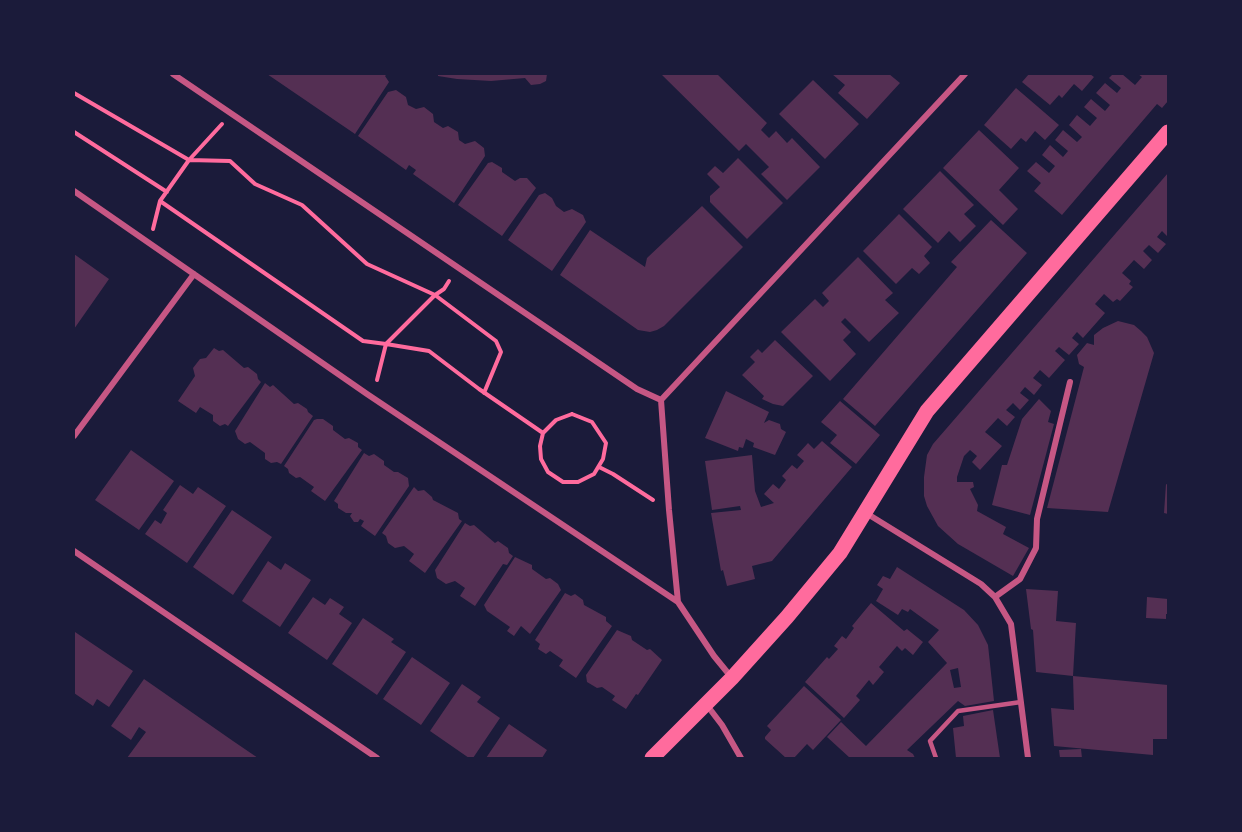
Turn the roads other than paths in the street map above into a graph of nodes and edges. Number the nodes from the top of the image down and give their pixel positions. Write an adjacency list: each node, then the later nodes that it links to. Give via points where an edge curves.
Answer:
1 (173, 74): 7 (street, via 637,389)
2 (965, 74): 7 (street)
3 (1168, 132): 9 (main road, via 927,411)
4 (74, 191): 5 (street)
5 (194, 274): 8 (street); 12 (street)
6 (1070, 382): 11 (street, via 1037,519 1036,548 1020,579)
7 (661, 400): 12 (street)
8 (74, 436)
9 (866, 513): 11 (street, via 981,584); 13 (main road, via 840,553)
10 (74, 551): 16 (street)
11 (995, 597): 14 (street, via 1011,624)
12 (678, 602): 13 (street)
13 (732, 678): 15 (main road)
14 (1021, 702): 19 (lane, via 958,711 930,741); 20 (street)
15 (706, 704): 17 (main road); 18 (street)
16 (377, 759)
17 (652, 759)
18 (741, 759)
19 (936, 759)
20 (1028, 759)

